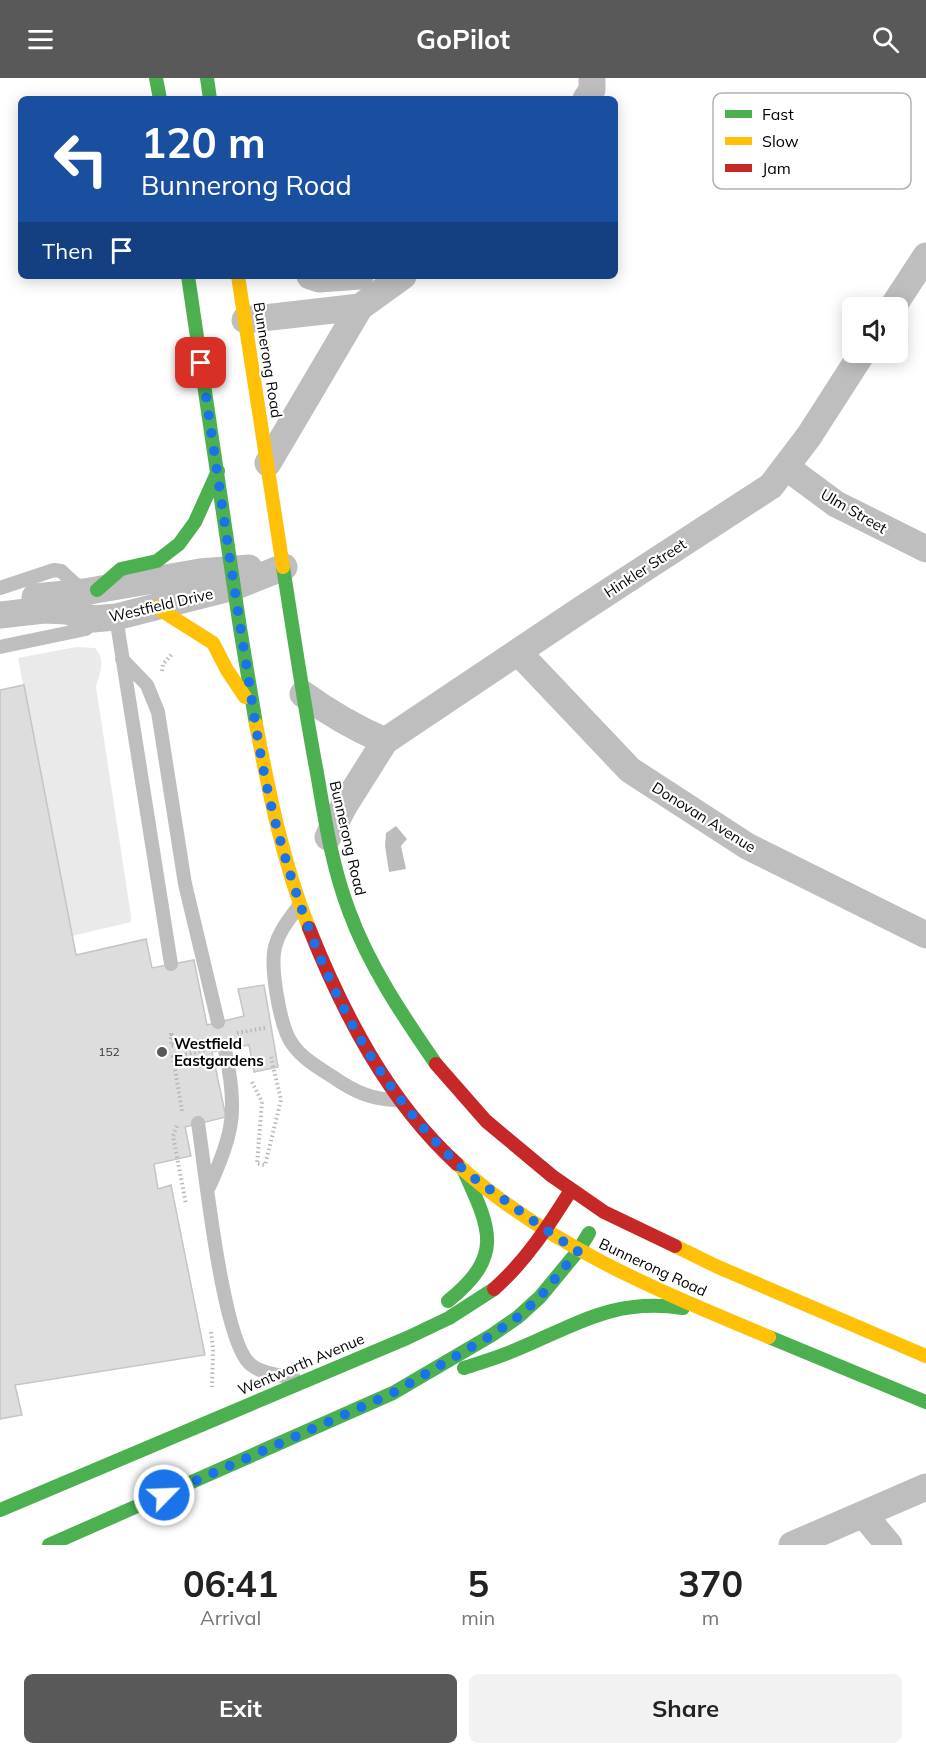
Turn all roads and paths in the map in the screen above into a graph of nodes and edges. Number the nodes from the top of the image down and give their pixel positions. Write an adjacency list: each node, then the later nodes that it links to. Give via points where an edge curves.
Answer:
1 (156, 78): 4 (main road)
2 (207, 78): 5 (main road)
3 (592, 78): 6 (street)
4 (159, 96)
5 (210, 96)
6 (588, 96)
7 (926, 256): 11 (street)
8 (188, 279): 17 (main road, Bunnerong Road)
9 (238, 279): 13 (main road, Bunnerong Road)
10 (399, 279): 12 (street)
11 (899, 297)
12 (360, 307): 13 (street); 15 (street)
13 (245, 320): 15 (main road, Bunnerong Road)
14 (856, 363): 16 (street, Hinkler Street)
15 (268, 463): 19 (main road, Bunnerong Road)
16 (786, 466): 18 (street, Ulm Street, via 836,504); 27 (street, Hinkler Street, via 771,486)
17 (218, 471): 20 (main road, Bunnerong Road); 21 (main road, via 191,528 172,553 154,562 125,567)
18 (926, 549)
19 (284, 567): 20 (street, Westfield Drive); 29 (main road, Bunnerong Road)
20 (232, 578): 21 (street, Westfield Drive); 23 (street, Westfield Drive); 30 (main road, Bunnerong Road)
21 (90, 591): 22 (street, Westfield Drive, via 25,599)
22 (3, 593)
23 (156, 606): 25 (street, Westfield Drive); 30 (main road, via 213,643)
24 (0, 615): 25 (street, Westfield Drive, via 44,610)
25 (105, 618): 26 (lane, via 86,629); 28 (lane)
26 (0, 647)
27 (518, 652): 31 (street, Hinkler Street); 34 (street, Donovan Avenue, via 630,770 747,846)
28 (122, 659): 35 (lane); 36 (lane, via 147,685 156,705 185,884)
29 (303, 694): 31 (street, via 327,712); 32 (main road, Bunnerong Road)
30 (253, 708): 33 (main road, Bunnerong Road, via 273,815)
31 (385, 741): 32 (street, Hinkler Street)
32 (328, 837): 52 (main road, Bunnerong Road, via 360,937 419,1040 486,1121)
33 (299, 906): 45 (main road, Bunnerong Road, via 333,989); 45 (lane, via 274,949 286,1034 301,1054 348,1087 373,1098)
34 (926, 934)
35 (171, 964)
36 (219, 1022)
37 (265, 1028): 38 (path)
38 (257, 1030)
39 (184, 1041): 40 (path, via 174,1042 171,1032)
40 (171, 1047)
41 (225, 1050): 51 (lane, via 233,1113 224,1153)
42 (186, 1054): 46 (path, via 173,1057)
43 (272, 1057): 44 (path, via 280,1100 265,1165 257,1164 262,1102)
44 (248, 1075)
45 (402, 1101): 50 (main road, Bunnerong Road)
46 (182, 1114)
47 (179, 1121): 49 (path, via 173,1136)
48 (198, 1123): 51 (lane)
49 (178, 1165)
50 (464, 1170): 54 (main road, Bunnerong Road); 57 (main road, via 486,1224 488,1239 482,1266 471,1282)
51 (208, 1189): 59 (lane, via 217,1257 243,1356 259,1370)
52 (571, 1190): 53 (main road, Bunnerong Road); 54 (main road, Wentworth Avenue)
53 (604, 1212): 55 (main road); 58 (main road, Bunnerong Road, via 718,1267)
54 (546, 1231): 55 (main road, Bunnerong Road); 57 (main road, Wentworth Avenue, via 486,1295 440,1322)
55 (578, 1251): 56 (main road, Bunnerong Road); 60 (main road, via 518,1317)
56 (709, 1312): 60 (main road, via 658,1305 609,1312); 61 (main road, Bunnerong Road)
57 (369, 1353): 59 (main road, Wentworth Avenue)
58 (926, 1356)
59 (306, 1380): 63 (main road, Wentworth Avenue)
60 (393, 1393): 65 (main road)
61 (926, 1402)
62 (926, 1487): 64 (street)
63 (0, 1510)
64 (863, 1514): 66 (street); 67 (street)
65 (49, 1545)
66 (792, 1545)
67 (889, 1545)

